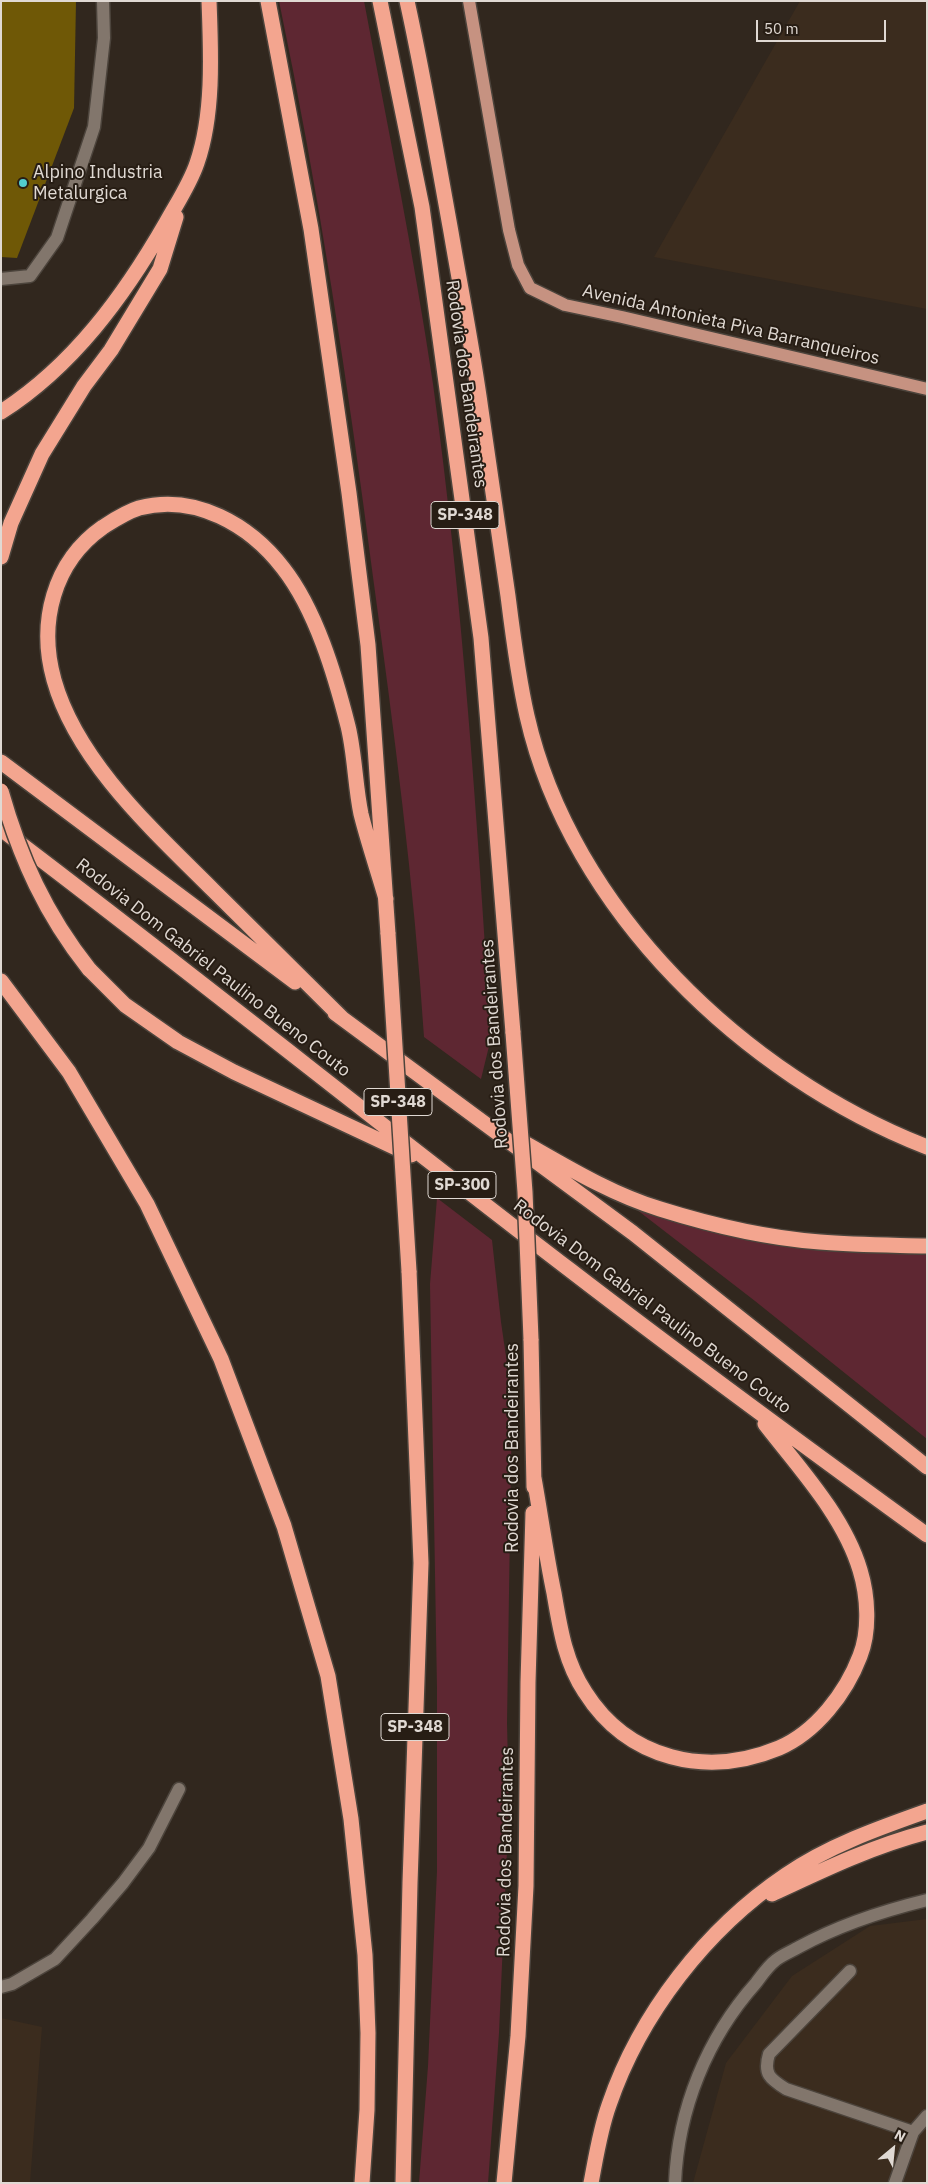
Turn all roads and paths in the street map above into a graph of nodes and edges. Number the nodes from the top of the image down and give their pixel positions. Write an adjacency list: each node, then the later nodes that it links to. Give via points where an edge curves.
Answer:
1 (103, 1): 8 (street, via 104,38 94,127 57,238 30,276)
2 (209, 1): 7 (highway, via 211,53 206,122 197,163)
3 (268, 1): 15 (highway, SP-348, via 311,229 349,493 368,646)
4 (380, 1): 24 (highway, Rodovia dos Bandeirantes / SP-348, bridge, via 422,207 481,638 525,1192)
5 (407, 1): 19 (highway, via 479,392 527,717 552,795 612,902 667,968 730,1031 786,1072 852,1113)
6 (470, 1): 9 (main road, Avenida Antonieta Piva Barranqueiros, via 509,230 518,265 530,288 564,305)
7 (184, 190): 10 (highway, via 144,262 98,325 58,368); 11 (highway, via 160,269 42,454 11,523)
8 (1, 279)
9 (927, 389)
10 (1, 412)
11 (1, 557)
12 (1, 762): 17 (highway, Rodovia Dom Gabriel Paulino Bueno Couto)
13 (1, 791): 20 (highway, bridge, via 40,895 89,970 125,1005 178,1042 234,1072)
14 (1, 829): 20 (highway, Rodovia Dom Gabriel Paulino Bueno Couto / SP-300)
15 (386, 899): 17 (highway, via 362,814 348,728 330,665 308,608 283,568 253,536 223,516 187,506 138,508 120,516 86,540 54,591 47,634 55,682 73,727 110,782); 36 (highway, SP-348, bridge, via 409,1271 421,1563)
16 (1, 981): 35 (highway, via 69,1072 147,1204 221,1358 284,1526 328,1676 351,1819 365,1955 368,2033)
17 (343, 1019): 18 (highway, Rodovia Dom Gabriel Paulino Bueno Couto)
18 (463, 1108): 21 (highway, via 594,1182 658,1209 774,1236 819,1242); 23 (highway, Rodovia Dom Gabriel Paulino Bueno Couto, via 633,1233)
19 (927, 1147)
20 (442, 1170): 22 (highway, Rodovia Dom Gabriel Paulino Bueno Couto / SP-300)
21 (927, 1246)
22 (754, 1409): 24 (highway, via 821,1495 845,1535 860,1570 866,1604 860,1655 847,1684 829,1709 808,1729 781,1747 754,1756 732,1762 691,1762 671,1757 631,1740 602,1714 572,1669 562,1640); 25 (highway, Rodovia Dom Gabriel Paulino Bueno Couto / SP-300)
23 (927, 1467)
24 (534, 1478): 37 (highway, Rodovia dos Bandeirantes / SP-348, via 526,1886 518,2036)
25 (927, 1535)
26 (179, 1789): 32 (street, via 149,1848 92,1919 55,1959)
27 (927, 1811): 30 (highway, via 880,1827 824,1854 786,1874)
28 (927, 1832): 30 (highway, via 842,1861)
29 (927, 1900): 39 (street, via 828,1932 776,1959 739,2002 710,2048 688,2103 676,2160)
30 (744, 1907): 38 (highway, via 682,1970 651,2015 608,2106)
31 (850, 1970): 34 (street, via 769,2054 766,2065 771,2079 786,2089)
32 (1, 1987)
33 (927, 2116): 34 (street)
34 (913, 2132): 40 (street)
35 (362, 2183)
36 (403, 2183)
37 (504, 2183)
38 (591, 2183)
39 (675, 2183)
40 (895, 2183)

